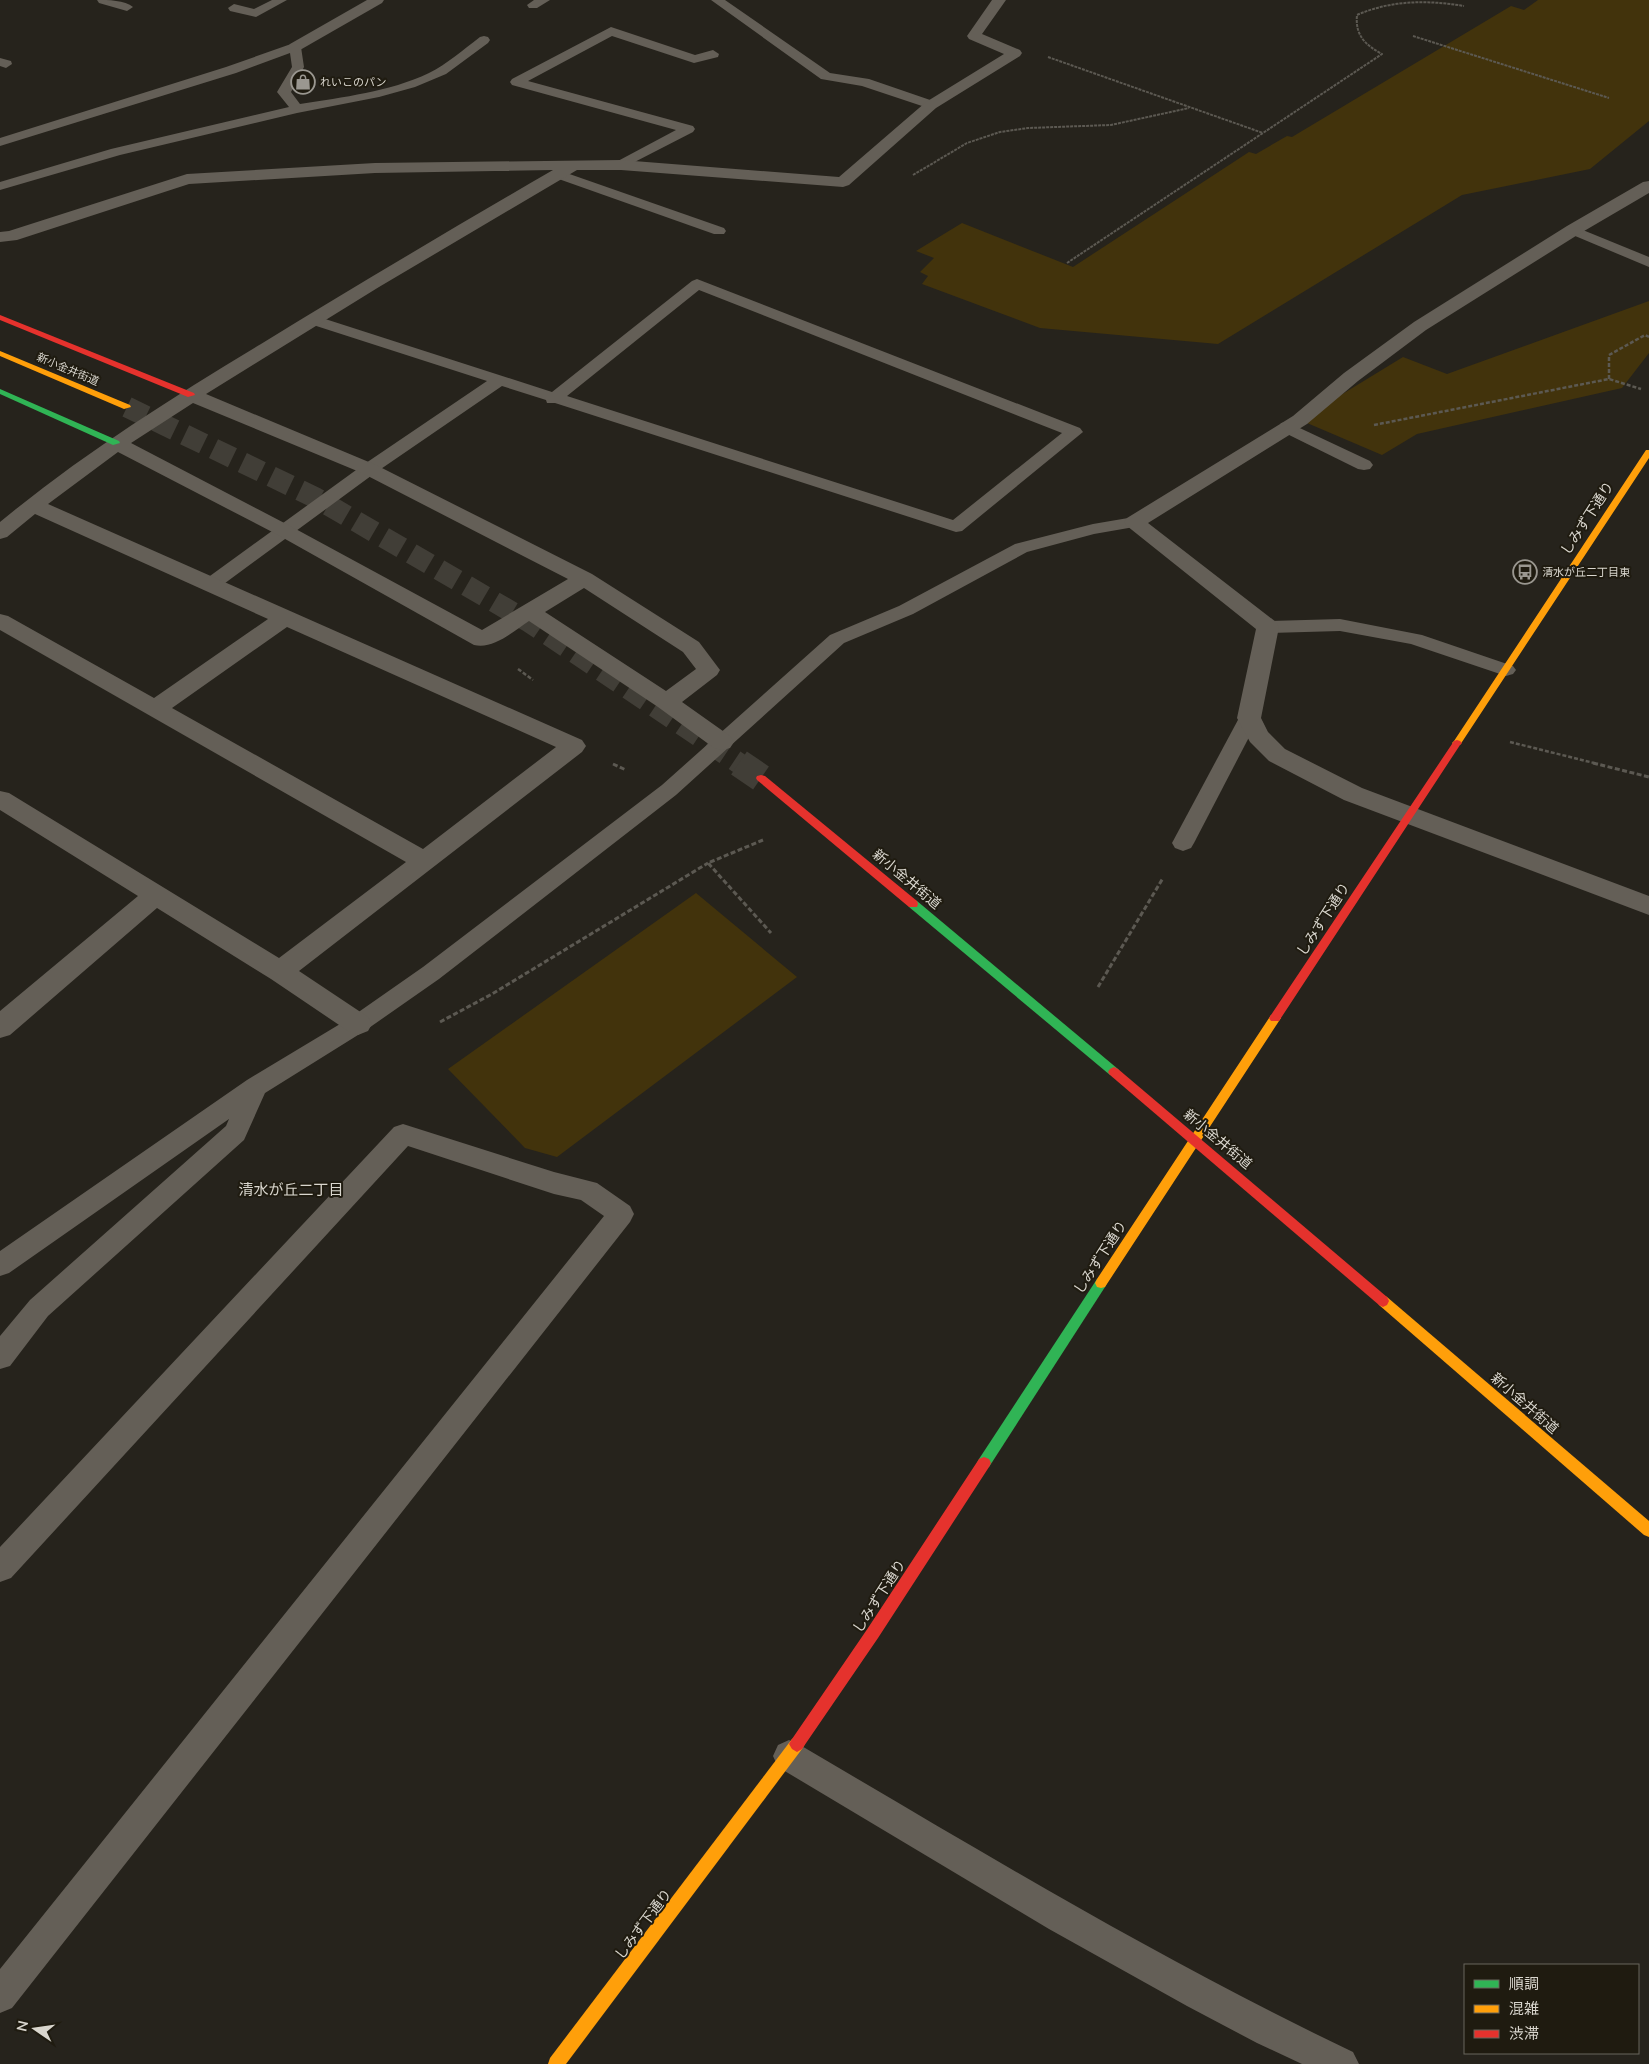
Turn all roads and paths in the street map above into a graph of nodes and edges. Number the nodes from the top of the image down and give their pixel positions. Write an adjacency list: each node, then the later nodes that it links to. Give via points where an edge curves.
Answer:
1 (103, 0): 7 (lane)
2 (281, 0): 8 (lane, via 256,13)
3 (377, 0): 11 (street)
4 (717, 0): 15 (lane, via 826,76 864,82)
5 (999, 0): 12 (street, via 974,36)
6 (1464, 6): 18 (path, via 1392,2 1369,7 1357,15 1355,27 1371,49 1382,54)
7 (127, 7)
8 (234, 8)
9 (1414, 36): 14 (path)
10 (484, 40): 17 (lane, via 426,79 359,98)
11 (295, 47): 17 (lane, via 298,67 284,92); 19 (lane)
12 (1015, 53): 15 (street); 16 (path, via 1044,55)
13 (713, 54): 21 (lane, via 694,59 611,31 517,82 688,129)
14 (1609, 98)
15 (931, 105): 23 (street)
16 (1189, 108): 18 (path); 23 (path, via 1099,126 1018,129 986,135 902,179)
17 (297, 109): 24 (lane, via 116,152)
18 (1264, 133): 30 (path)
19 (0, 142)
20 (575, 165): 21 (street); 22 (street); 28 (street, via 375,168 187,179)
21 (621, 165): 23 (street)
22 (558, 174): 27 (lane); 32 (street)
23 (843, 182)
24 (0, 186)
25 (1649, 186): 26 (street)
26 (1573, 230): 29 (lane); 42 (street, via 1420,326)
27 (719, 231)
28 (0, 237)
29 (1649, 262)
30 (1067, 263)
31 (0, 317): 39 (street)
32 (313, 320): 36 (lane); 39 (street)
33 (1649, 337): 35 (path, via 1645,336 1609,355)
34 (0, 353): 41 (street, 新小金井街道)
35 (1609, 379): 37 (path); 44 (path, via 1342,432)
36 (498, 381): 40 (lane); 47 (lane)
37 (1641, 390)
38 (0, 391): 43 (street)
39 (191, 395): 43 (street); 47 (street)
40 (553, 399): 40 (lane, via 956,528 1074,432 697,284)
41 (127, 407)
42 (1287, 427): 44 (lane); 49 (street)
43 (116, 443): 48 (street); 50 (street)
44 (1320, 443): 46 (lane)
45 (1649, 452): 58 (street, しみず下通り)
46 (1364, 465)
47 (369, 469): 50 (lane); 52 (street)
48 (32, 505): 51 (street); 53 (street)
49 (1134, 522): 57 (street); 63 (lane, via 1021,548 906,610 837,638)
50 (285, 531): 53 (lane); 54 (street, via 482,640)
51 (0, 534)
52 (584, 578): 54 (street); 59 (street, via 691,647 709,670)
53 (210, 585): 55 (street)
54 (529, 611): 59 (street)
55 (284, 618): 60 (street); 64 (street)
56 (0, 621): 60 (street)
57 (1268, 627): 58 (lane, via 1340,624 1415,639); 61 (street)
58 (1506, 670): 62 (street, しみず下通り)
59 (666, 702): 63 (street)
60 (155, 708): 72 (street)
61 (1249, 718): 69 (street, via 1258,736 1277,755 1353,794); 71 (lane)
62 (1466, 730): 65 (path); 69 (street, しみず下通り)
63 (722, 742): 67 (lane)
64 (574, 746): 67 (path); 72 (street)
65 (1649, 777)
66 (761, 778): 83 (street, 新小金井街道)
67 (669, 790): 80 (lane, via 431,973)
68 (0, 799): 74 (street)
69 (1408, 816): 75 (street); 83 (street, しみず下通り)
70 (763, 840): 73 (path)
71 (1183, 843): 78 (path)
72 (425, 862): 77 (street)
73 (708, 863): 76 (path); 79 (path, via 492,994)
74 (155, 896): 77 (street); 81 (street)
75 (1649, 906)
76 (771, 933)
77 (280, 972): 80 (street)
78 (1098, 987)
79 (439, 1022)
80 (358, 1024): 82 (lane)
81 (0, 1027)
82 (256, 1087): 84 (lane); 85 (lane, via 235,1133 39,1308)
83 (1195, 1139): 86 (street, 新小金井街道); 88 (street, しみず下通り)
84 (0, 1265)
85 (0, 1357)
86 (1649, 1530)
87 (0, 1568): 89 (lane, via 403,1134 588,1191 621,1214)
88 (789, 1756): 90 (street, しみず下通り); 91 (lane, via 1093,1936 1279,2036)
89 (0, 1996)
90 (556, 2064)
91 (1341, 2064)

